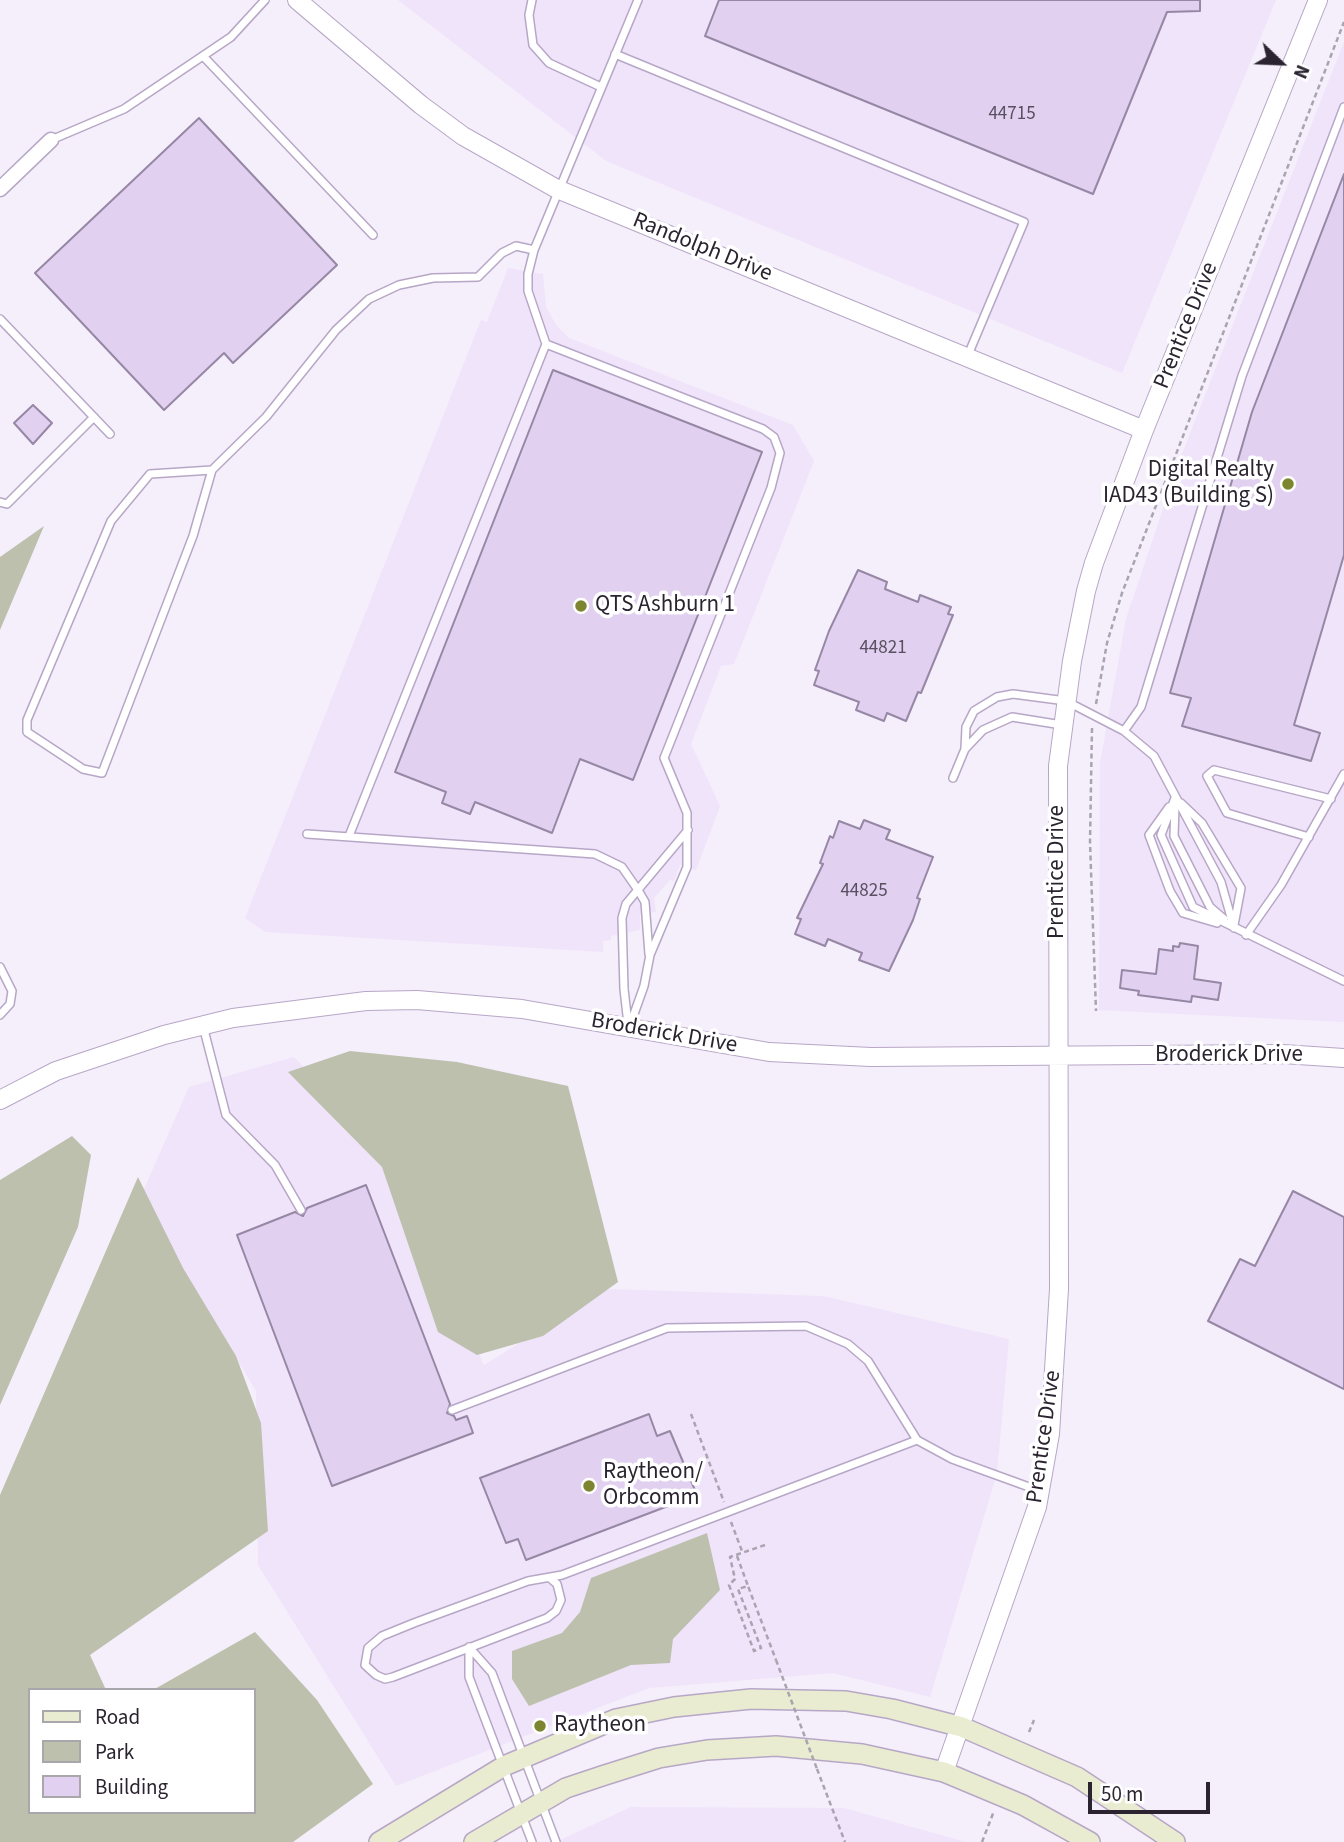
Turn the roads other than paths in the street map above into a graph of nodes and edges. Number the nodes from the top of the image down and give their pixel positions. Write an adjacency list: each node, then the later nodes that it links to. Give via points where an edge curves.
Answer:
1 (265, 0): 7 (lane, via 231,37)
2 (297, 0): 12 (street, Randolph Drive, via 463,136)
3 (532, 0): 8 (lane, via 533,45 549,63)
4 (638, 0): 6 (lane)
5 (1318, 0): 19 (street, Prentice Drive)
6 (615, 54): 8 (lane); 17 (lane, via 1024,222)
7 (203, 56): 10 (lane, via 124,109); 13 (lane)
8 (601, 87): 12 (lane)
9 (1344, 107): 25 (lane, via 1242,376 1141,707)
10 (51, 140): 11 (street)
11 (0, 189)
12 (557, 189): 14 (lane); 17 (street, Randolph Drive)
13 (373, 235)
14 (534, 250): 16 (lane, via 528,291); 21 (lane, via 516,246 478,277 433,278 399,285 369,299 336,330 266,418)
15 (0, 319): 18 (lane)
16 (546, 344): 31 (lane, via 763,429 774,437 780,453 775,478 664,758 688,813); 33 (lane)
17 (967, 357): 19 (street, Randolph Drive)
18 (94, 417): 20 (lane); 22 (lane, via 7,504)
19 (1144, 430): 23 (street, Prentice Drive, via 1094,563)
20 (110, 434)
21 (212, 470): 21 (lane, via 178,575 102,773 83,769 27,732 27,720 111,522 150,474)
22 (0, 502)
23 (1066, 701): 24 (street, Prentice Drive); 25 (lane); 26 (lane, via 1013,694 986,702 974,711 966,727)
24 (1062, 725): 26 (lane, via 1012,717 983,730); 44 (street, Prentice Drive)
25 (1124, 731): 29 (lane, via 1154,756)
26 (965, 749): 28 (lane)
27 (1344, 774): 30 (lane)
28 (953, 778)
29 (1175, 798): 36 (lane, via 1222,882); 36 (lane, via 1174,836 1210,907); 36 (lane, via 1202,823 1241,888); 36 (lane, via 1161,835 1180,884 1193,907); 36 (lane, via 1149,835 1170,891 1183,913)
30 (1331, 799): 34 (lane); 34 (lane, via 1214,770 1207,776 1227,813)
31 (688, 830): 35 (lane); 38 (lane, via 687,867)
32 (307, 834): 33 (lane)
33 (349, 836): 35 (lane, via 595,854 622,867)
34 (1310, 837): 37 (lane)
35 (638, 890): 38 (lane, via 645,902); 43 (lane, via 622,918)
36 (1234, 928): 37 (lane)
37 (1246, 935): 40 (lane)
38 (650, 955): 43 (lane)
39 (0, 967): 41 (lane, via 12,991 10,1004)
40 (1344, 981)
41 (0, 1016)
42 (203, 1026): 43 (street, Broderick Drive, via 304,1008 416,1000 522,1009); 46 (street, Broderick Drive, via 56,1071); 47 (lane, via 226,1115 275,1166)
43 (629, 1028): 44 (street, Broderick Drive, via 769,1052 871,1057)
44 (1057, 1055): 45 (street, Broderick Drive, via 1283,1054); 50 (street, Prentice Drive, via 1058,1320 1052,1411)
45 (1344, 1059)
46 (0, 1100)
47 (301, 1210)
48 (452, 1410): 49 (lane, via 667,1328 806,1326 848,1344 868,1361)
49 (917, 1440): 50 (lane, via 952,1459); 51 (lane)
50 (1040, 1492): 53 (street, Prentice Drive)
51 (551, 1579): 52 (lane, via 561,1600 556,1611); 52 (lane, via 528,1581 382,1636 368,1647 365,1665 385,1679)
52 (469, 1647): 54 (lane, via 492,1673); 55 (lane, via 469,1677)
53 (962, 1727): 54 (main road, via 846,1701 713,1701 616,1719); 56 (street, Prentice Drive); 64 (main road, via 1077,1777)
54 (524, 1757): 55 (main road); 57 (lane)
55 (504, 1766): 58 (lane); 59 (main road)
56 (944, 1772): 57 (main road, via 821,1748 734,1747 659,1758 566,1788); 63 (main road, via 1023,1805)
57 (541, 1803): 58 (main road); 62 (lane)
58 (522, 1814): 60 (main road); 61 (lane)
59 (379, 1842)
60 (474, 1842)
61 (532, 1842)
62 (556, 1842)
63 (1090, 1842)
64 (1175, 1842)

